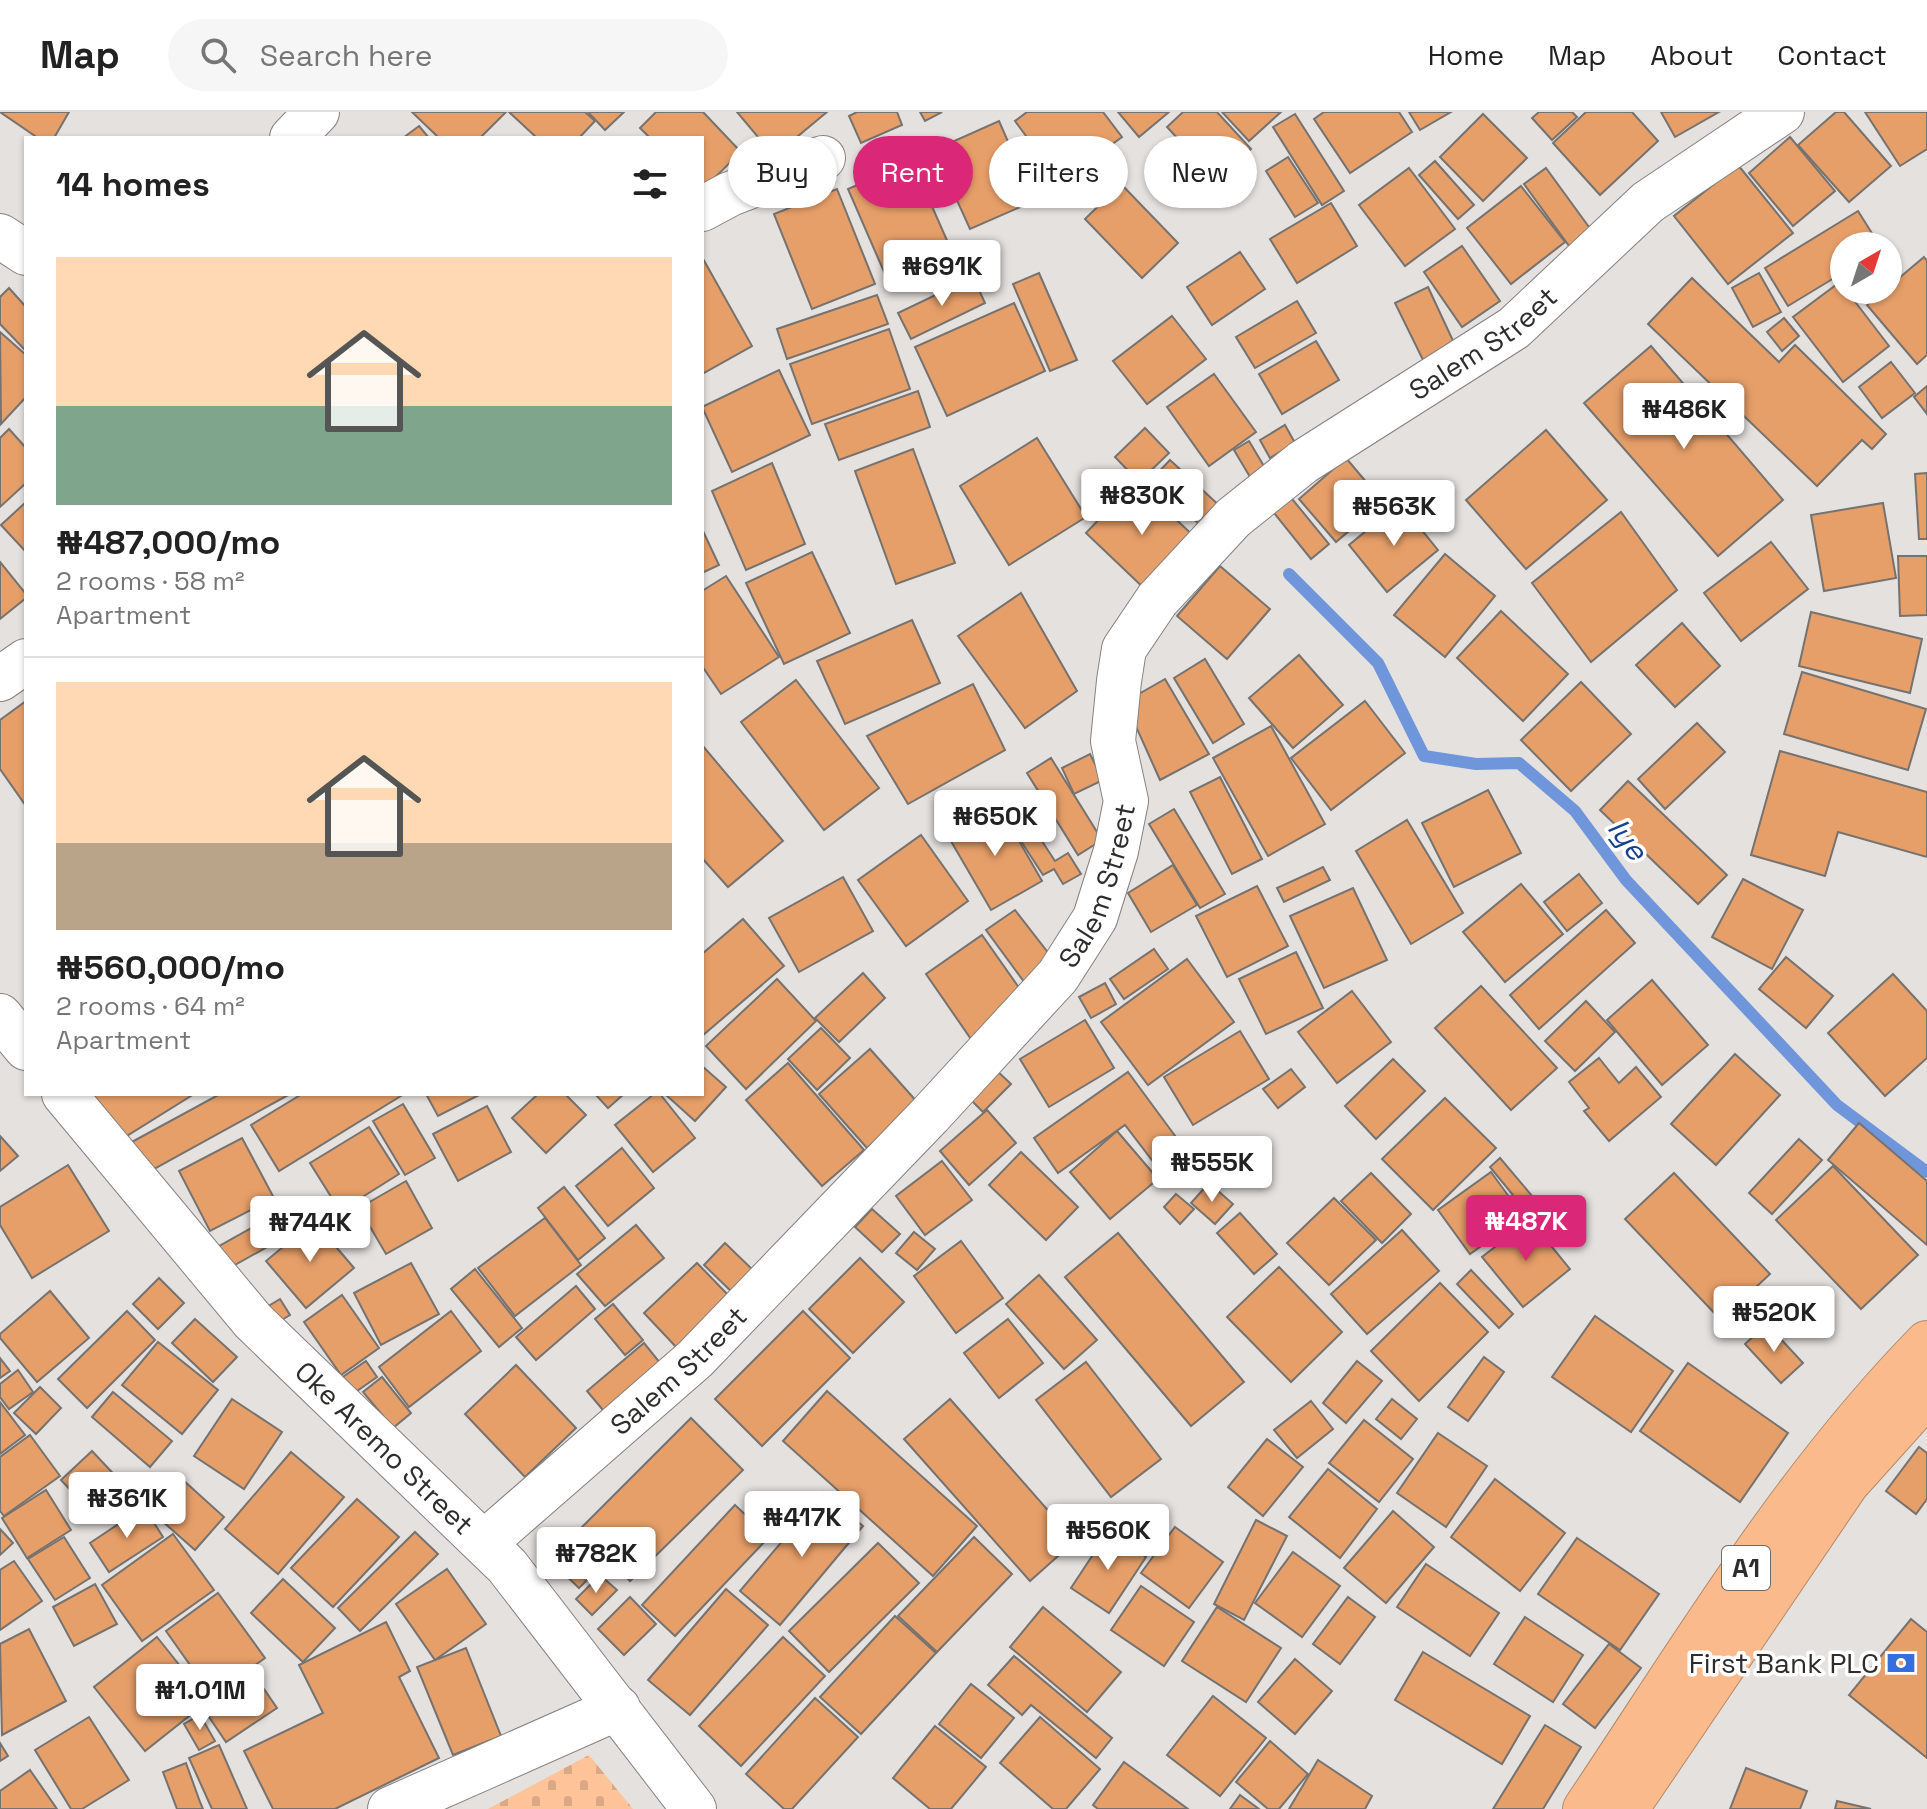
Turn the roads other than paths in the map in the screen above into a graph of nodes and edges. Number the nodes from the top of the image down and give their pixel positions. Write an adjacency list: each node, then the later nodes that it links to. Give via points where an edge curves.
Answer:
1 (317, 112): 3 (street)
2 (1782, 112): 15 (street, Salem Street, via 1648,202 1514,328 1303,462 1233,518 1157,600 1124,649 1120,670 1113,741 1126,801 1116,851 1095,918 1058,976 695,1359)
3 (294, 136)
4 (728, 198): 5 (street)
5 (704, 208)
6 (0, 236): 7 (street)
7 (24, 252)
8 (24, 662): 9 (street)
9 (0, 679)
10 (0, 1016): 11 (street)
11 (24, 1046)
12 (66, 1096): 15 (street, Oke Aremo Street, via 253,1321)
13 (1927, 1343): 19 (highway, A1, via 1866,1406 1799,1490)
14 (1927, 1394): 20 (highway, A1, via 1847,1483)
15 (484, 1543): 16 (street, Oke Aremo Street)
16 (618, 1708): 17 (street); 18 (street, Oke Aremo Street)
17 (390, 1809)
18 (694, 1809)
19 (1585, 1809)
20 (1626, 1809)

